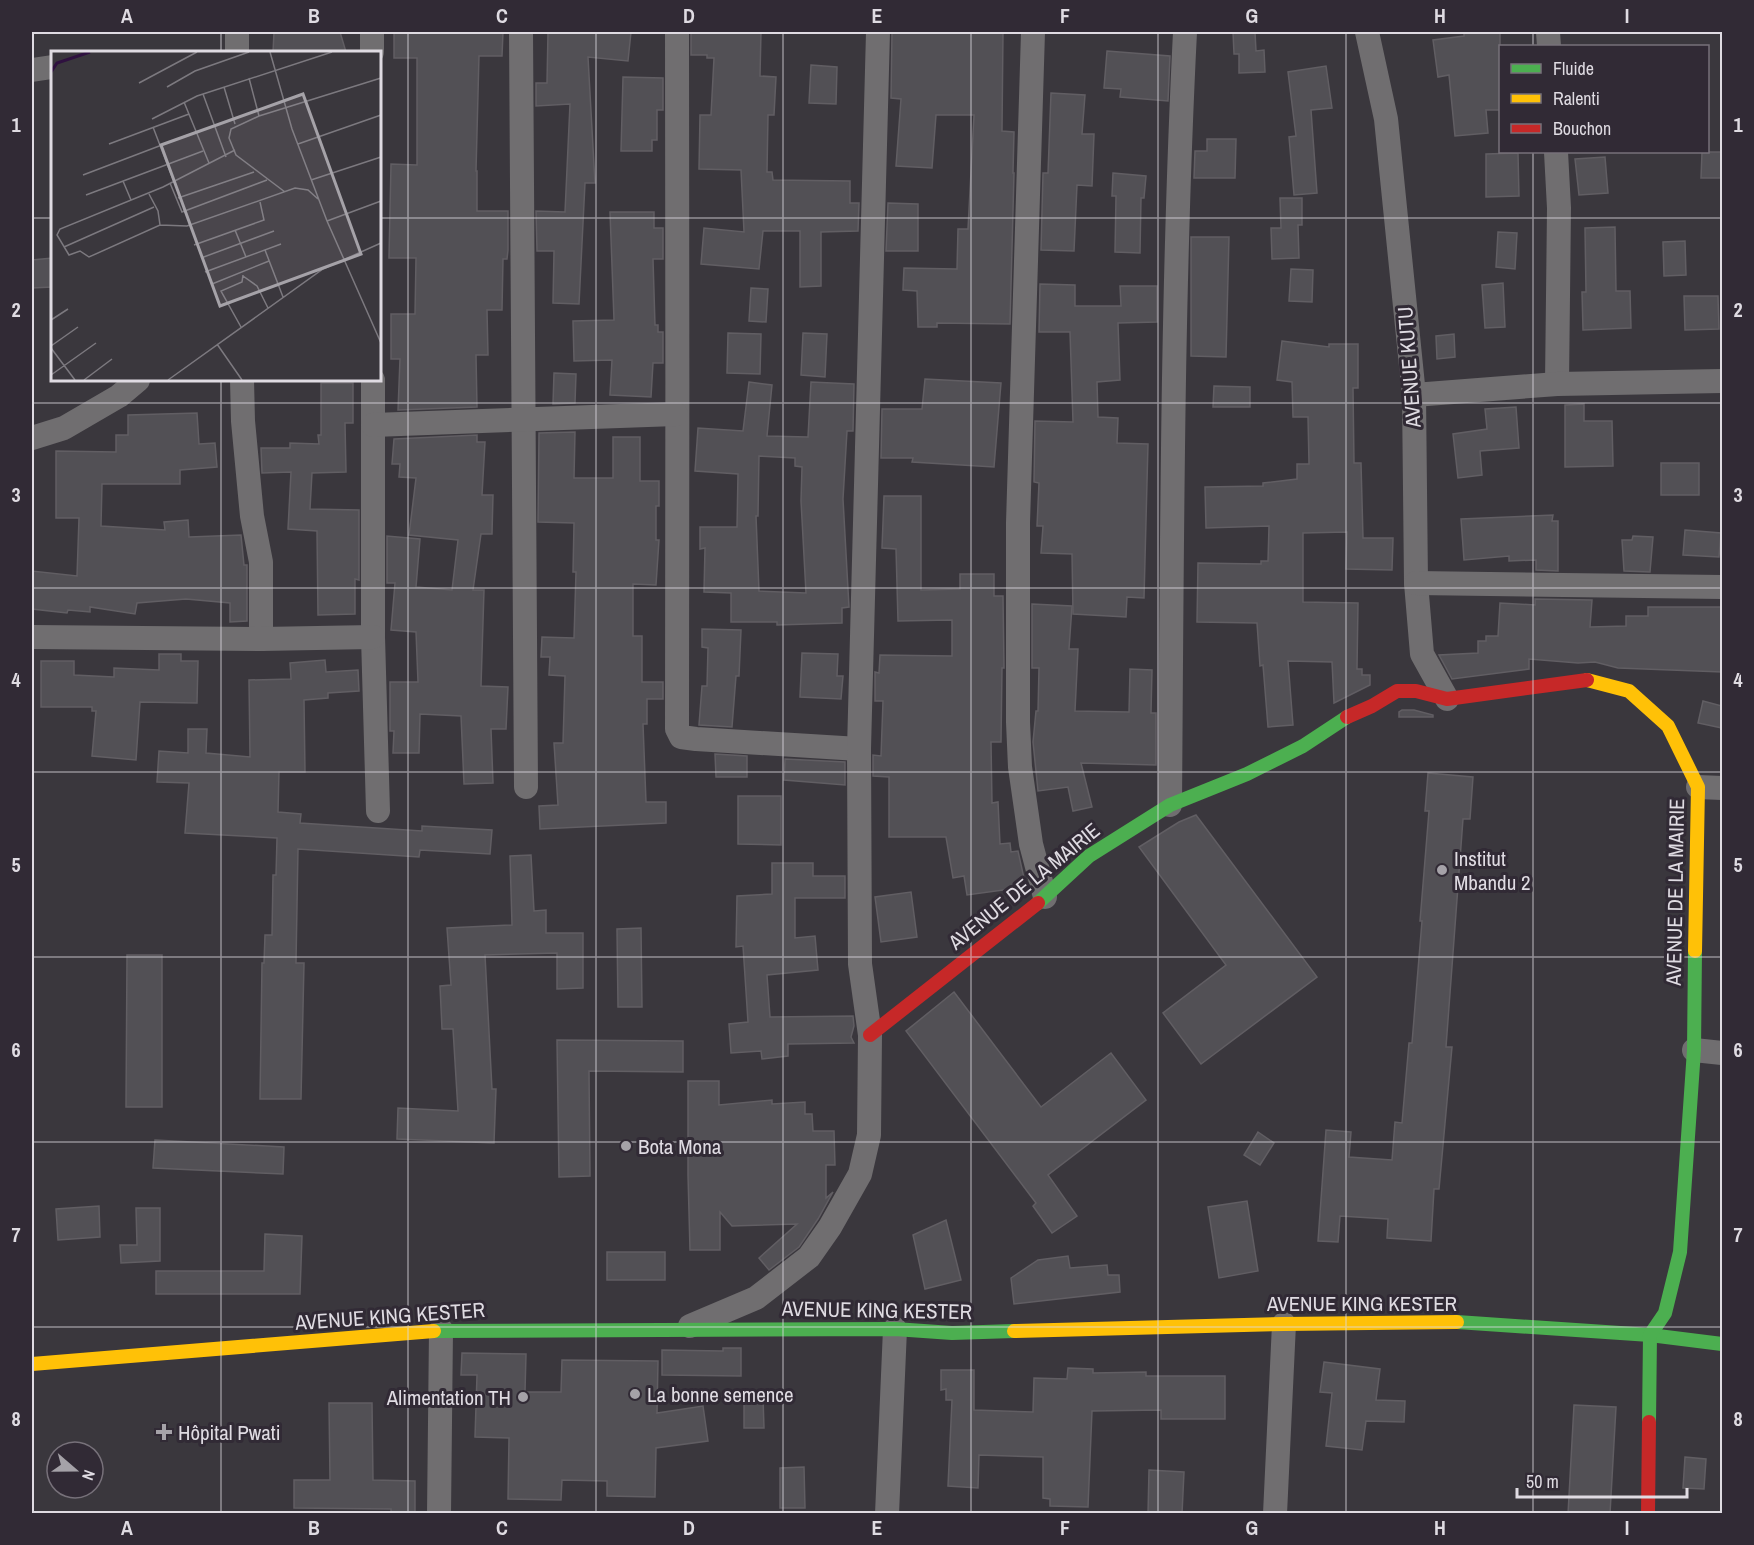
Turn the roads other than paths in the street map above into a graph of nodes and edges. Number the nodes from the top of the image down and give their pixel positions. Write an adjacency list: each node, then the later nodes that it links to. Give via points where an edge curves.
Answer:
1 (237, 32): 9 (street)
2 (372, 32): 10 (street)
3 (521, 32): 21 (street)
4 (677, 32): 20 (street)
5 (878, 32): 30 (street)
6 (1033, 32): 36 (street, via 1018,523 1018,722 1031,844)
7 (1185, 32): 34 (street, via 1174,396)
8 (1367, 32): 19 (street, AVENUE KUTU, via 1386,119)
9 (237, 51)
10 (372, 51)
11 (51, 67): 12 (street)
12 (32, 70)
13 (1556, 153): 18 (street)
14 (137, 381): 23 (street, via 64,428)
15 (242, 381): 28 (street, via 252,516 261,562)
16 (372, 381): 22 (street)
17 (1722, 381): 18 (street)
18 (1557, 384): 19 (street)
19 (1414, 395): 24 (street, AVENUE KUTU)
20 (676, 414): 21 (street); 30 (street, via 676,729 681,737 696,739)
21 (522, 420): 22 (street); 31 (street)
22 (373, 425): 26 (street)
23 (32, 438)
24 (1416, 584): 25 (street); 29 (street, AVENUE KUTU, via 1422,654)
25 (1722, 587)
26 (373, 636): 28 (street); 35 (street)
27 (32, 637): 28 (street)
28 (261, 639)
29 (1448, 699): 32 (street, AVENUE DE LA MAIRIE, via 1590,680 1629,691 1668,726); 34 (street, AVENUE DE LA MAIRIE, via 1397,691 1348,716 1303,746)
30 (859, 749): 37 (street, via 860,964)
31 (525, 787)
32 (1698, 787): 33 (street); 38 (street, AVENUE DE LA MAIRIE)
33 (1722, 788)
34 (1170, 805): 36 (street, AVENUE DE LA MAIRIE, via 1089,856)
35 (378, 811)
36 (1045, 897): 37 (street, AVENUE DE LA MAIRIE)
37 (870, 1035): 41 (street, via 869,1136 860,1174 830,1227 809,1257 756,1298)
38 (1694, 1050): 39 (street); 44 (street, AVENUE DE LA MAIRIE, via 1680,1252 1665,1313)
39 (1722, 1053)
40 (1284, 1324): 42 (street, AVENUE KING KESTER, via 952,1333); 44 (street, AVENUE KING KESTER, via 1454,1322); 49 (street)
41 (683, 1329): 42 (street, AVENUE KING KESTER); 43 (street, AVENUE KING KESTER)
42 (895, 1329): 48 (street)
43 (441, 1330): 46 (street, AVENUE KING KESTER); 47 (street)
44 (1650, 1335): 45 (street, AVENUE KING KESTER); 50 (street)
45 (1722, 1344)
46 (32, 1365)
47 (439, 1514)
48 (887, 1514)
49 (1275, 1514)
50 (1648, 1514)

